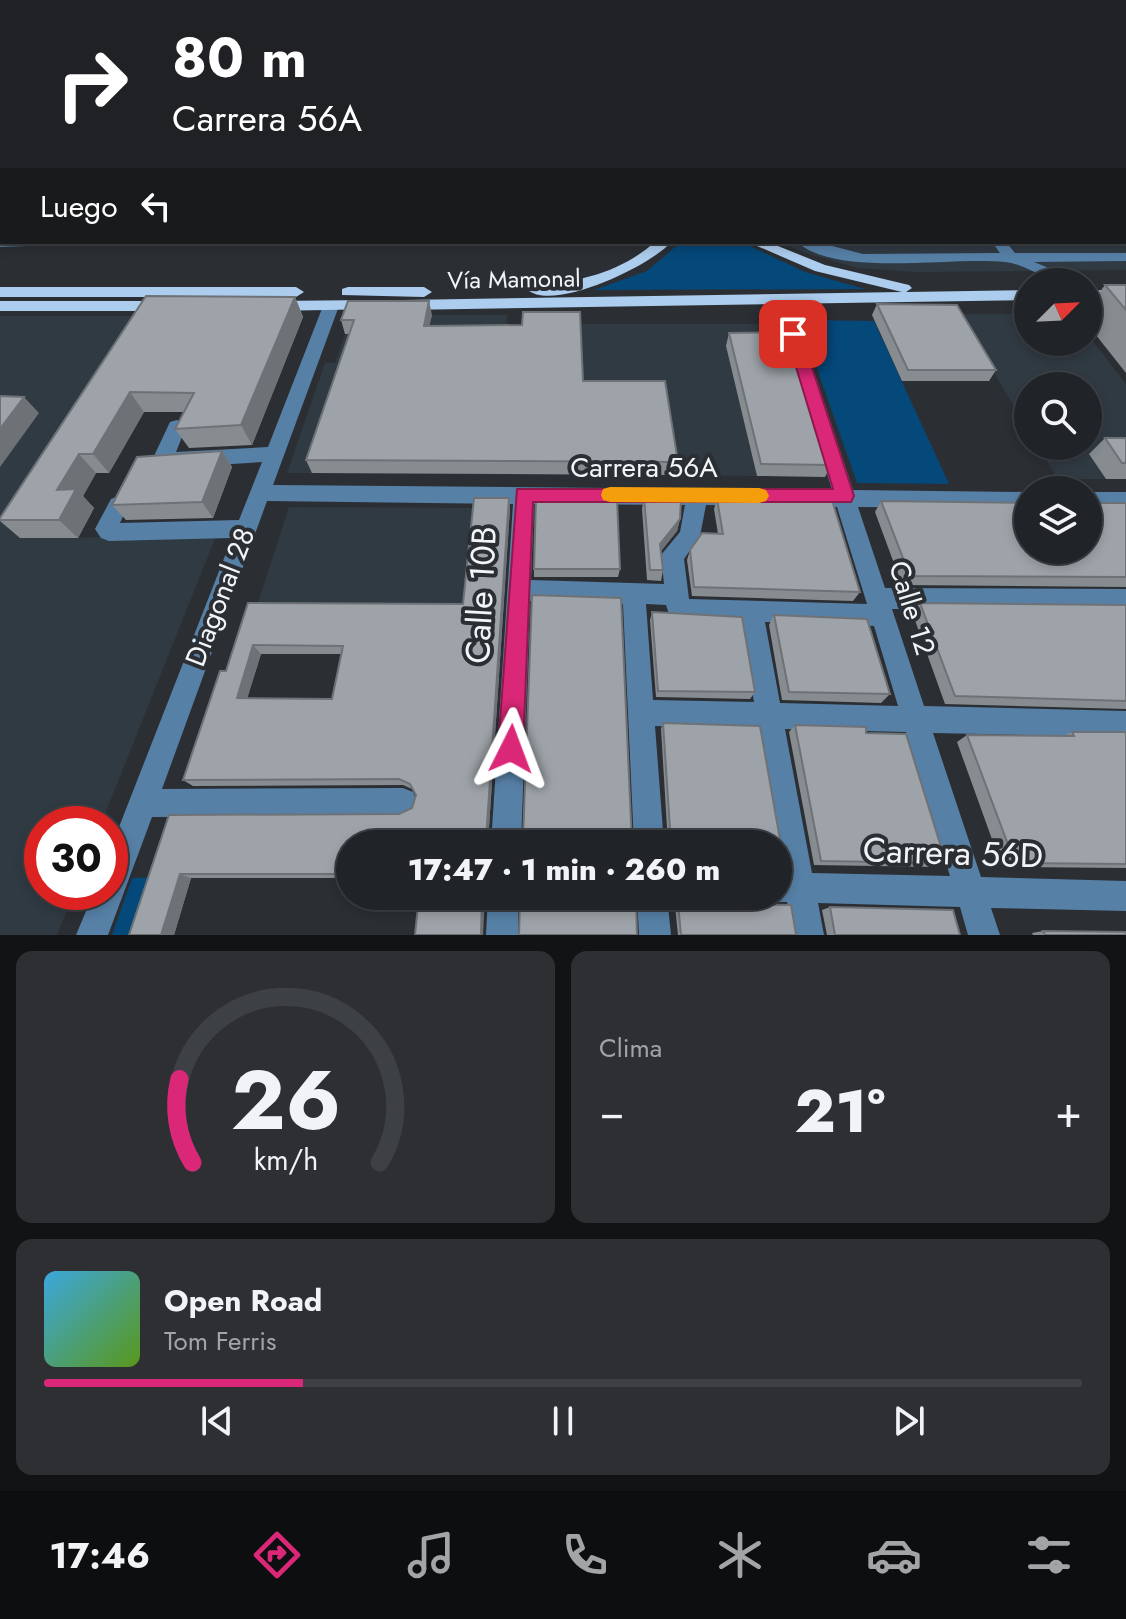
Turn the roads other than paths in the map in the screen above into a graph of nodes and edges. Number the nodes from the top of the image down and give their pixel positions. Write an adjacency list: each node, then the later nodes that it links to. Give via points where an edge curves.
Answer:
1 (662, 244): 8 (main road, Vía Mamonal, via 616,274 561,289)
2 (760, 244): 9 (main road, via 820,268 880,283)
3 (811, 244): 6 (street, via 863,258)
4 (1000, 244): 6 (street)
5 (1126, 257): 6 (street)
6 (1011, 258): 7 (street)
7 (1036, 268)
8 (0, 292)
9 (974, 294): 10 (main road, Vía Mamonal); 13 (main road, Vía Mamonal)
10 (1014, 295)
11 (1102, 295): 12 (main road)
12 (1126, 296)
13 (782, 299): 15 (main road, Vía Mamonal); 21 (street, Calle 12)
14 (0, 306): 15 (main road, Vía Mamonal)
15 (331, 306): 17 (street, Diagonal 28)
16 (177, 427): 17 (street, via 164,456 167,460)
17 (275, 454): 18 (street, Diagonal 28)
18 (260, 493): 19 (street, Carrera 56A); 26 (street, Diagonal 28)
19 (524, 495): 20 (street, Carrera 56A); 27 (street, Calle 10B)
20 (695, 495): 21 (street, Carrera 56A); 29 (street, via 692,533 672,555)
21 (844, 496): 22 (street, Carrera 56A); 31 (street, Calle 12)
22 (1014, 500)
23 (1102, 500): 24 (street)
24 (1126, 500)
25 (118, 505): 26 (street, via 109,532)
26 (246, 529): 38 (street, Diagonal 28)
27 (519, 590): 28 (street); 39 (street, Calle 10B)
28 (634, 593): 29 (street); 33 (street)
29 (677, 595): 32 (street, via 678,609)
30 (1126, 600): 31 (street)
31 (880, 607): 32 (street); 35 (street, Calle 12)
32 (751, 611): 34 (street)
33 (641, 713): 34 (street); 40 (street)
34 (771, 717): 35 (street); 41 (street)
35 (915, 721): 36 (street); 44 (street, Calle 12)
36 (1126, 724)
37 (403, 802): 38 (street)
38 (142, 803): 42 (street, Diagonal 28)
39 (507, 830)
40 (648, 830)
41 (783, 830)
42 (128, 840)
43 (792, 887): 44 (street, Carrera 56D)
44 (970, 891): 46 (street, Carrera 56D); 54 (street, Calle 12)
45 (792, 895): 53 (street)
46 (1126, 896)
47 (101, 910): 50 (street, Diagonal 28)
48 (503, 910): 51 (street)
49 (653, 910): 52 (street)
50 (92, 935)
51 (502, 935)
52 (655, 935)
53 (808, 935)
54 (984, 935)

